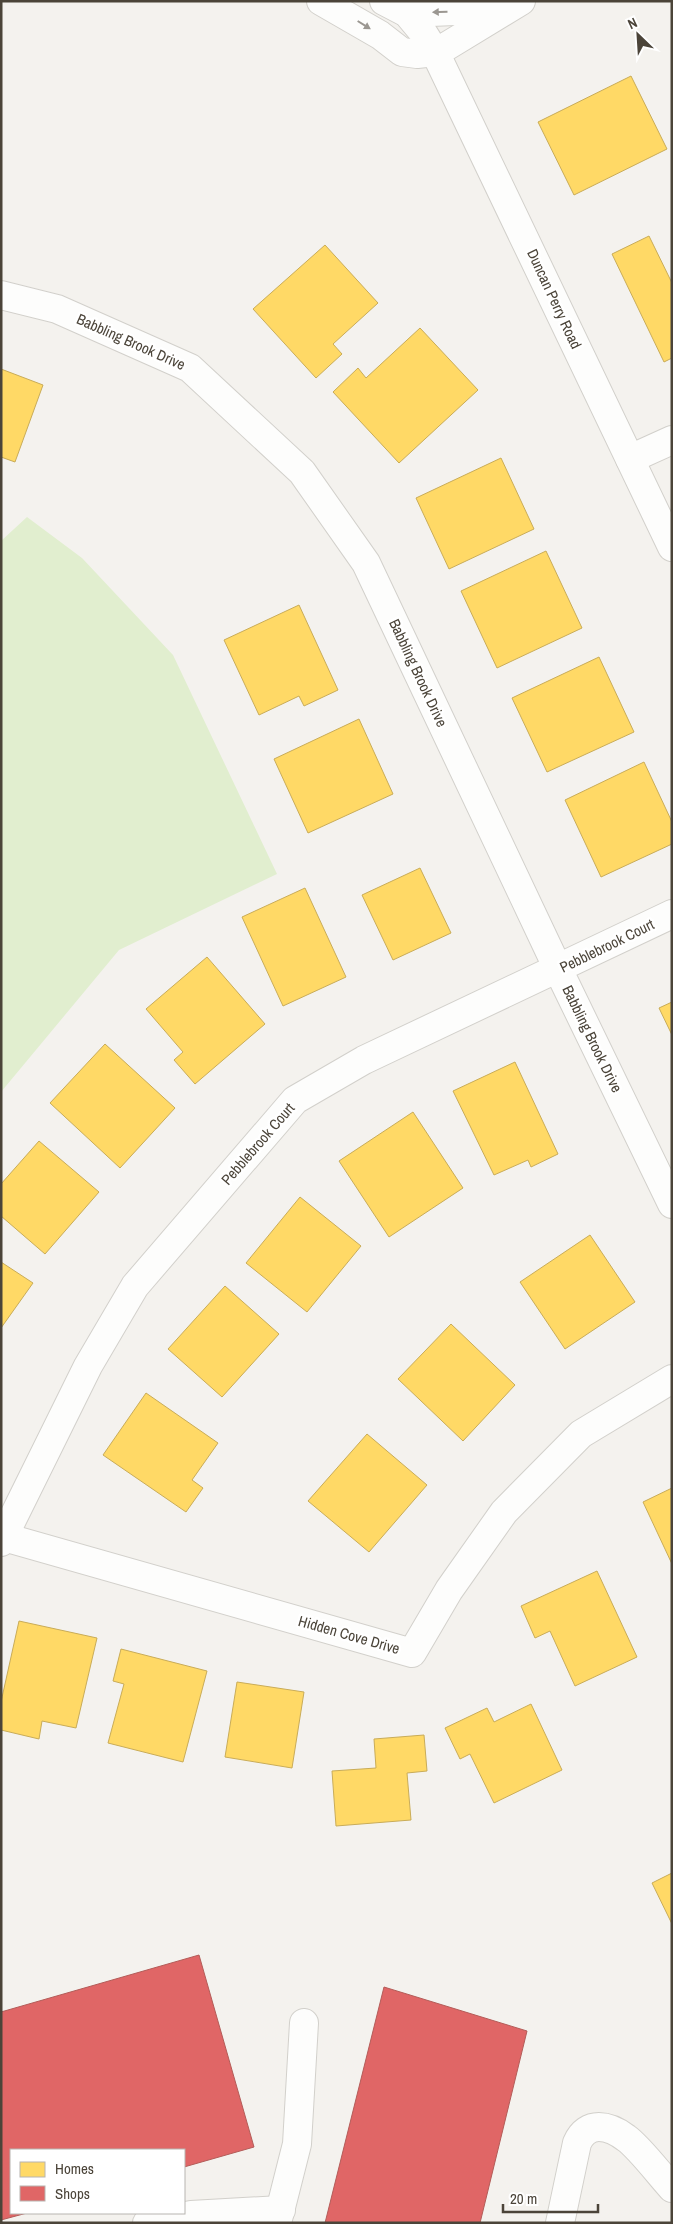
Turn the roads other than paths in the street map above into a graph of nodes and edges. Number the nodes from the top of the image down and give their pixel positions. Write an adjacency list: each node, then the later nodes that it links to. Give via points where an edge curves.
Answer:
1 (321, 1): 5 (street, one-way to 5, via 380,35 402,52)
2 (505, 1): 4 (street, one-way to 4, via 455,11)
3 (521, 1): 5 (street)
4 (395, 7): 5 (street, Duncan Perry Road, via 422,31)
5 (435, 52): 8 (street, Duncan Perry Road)
6 (1, 295): 11 (street, Babbling Brook Drive, via 56,309 190,368 302,472 366,563)
7 (672, 440): 8 (street)
8 (630, 459): 9 (street, Duncan Perry Road)
9 (672, 547)
10 (672, 914): 11 (street, Pebblebrook Court)
11 (558, 970): 12 (street, Babbling Brook Drive); 14 (street, Pebblebrook Court, via 364,1060 296,1100 136,1286 88,1366)
12 (672, 1204)
13 (672, 1379): 14 (street, Hidden Cove Drive, via 581,1434 504,1512 450,1590 412,1653)
14 (2, 1540)
15 (304, 2023): 17 (street, via 296,2144)
16 (672, 2188): 19 (street, via 627,2138 597,2126 590,2128 583,2132 577,2143)
17 (279, 2216): 18 (street, via 190,2215)
18 (147, 2223)
19 (560, 2223)

